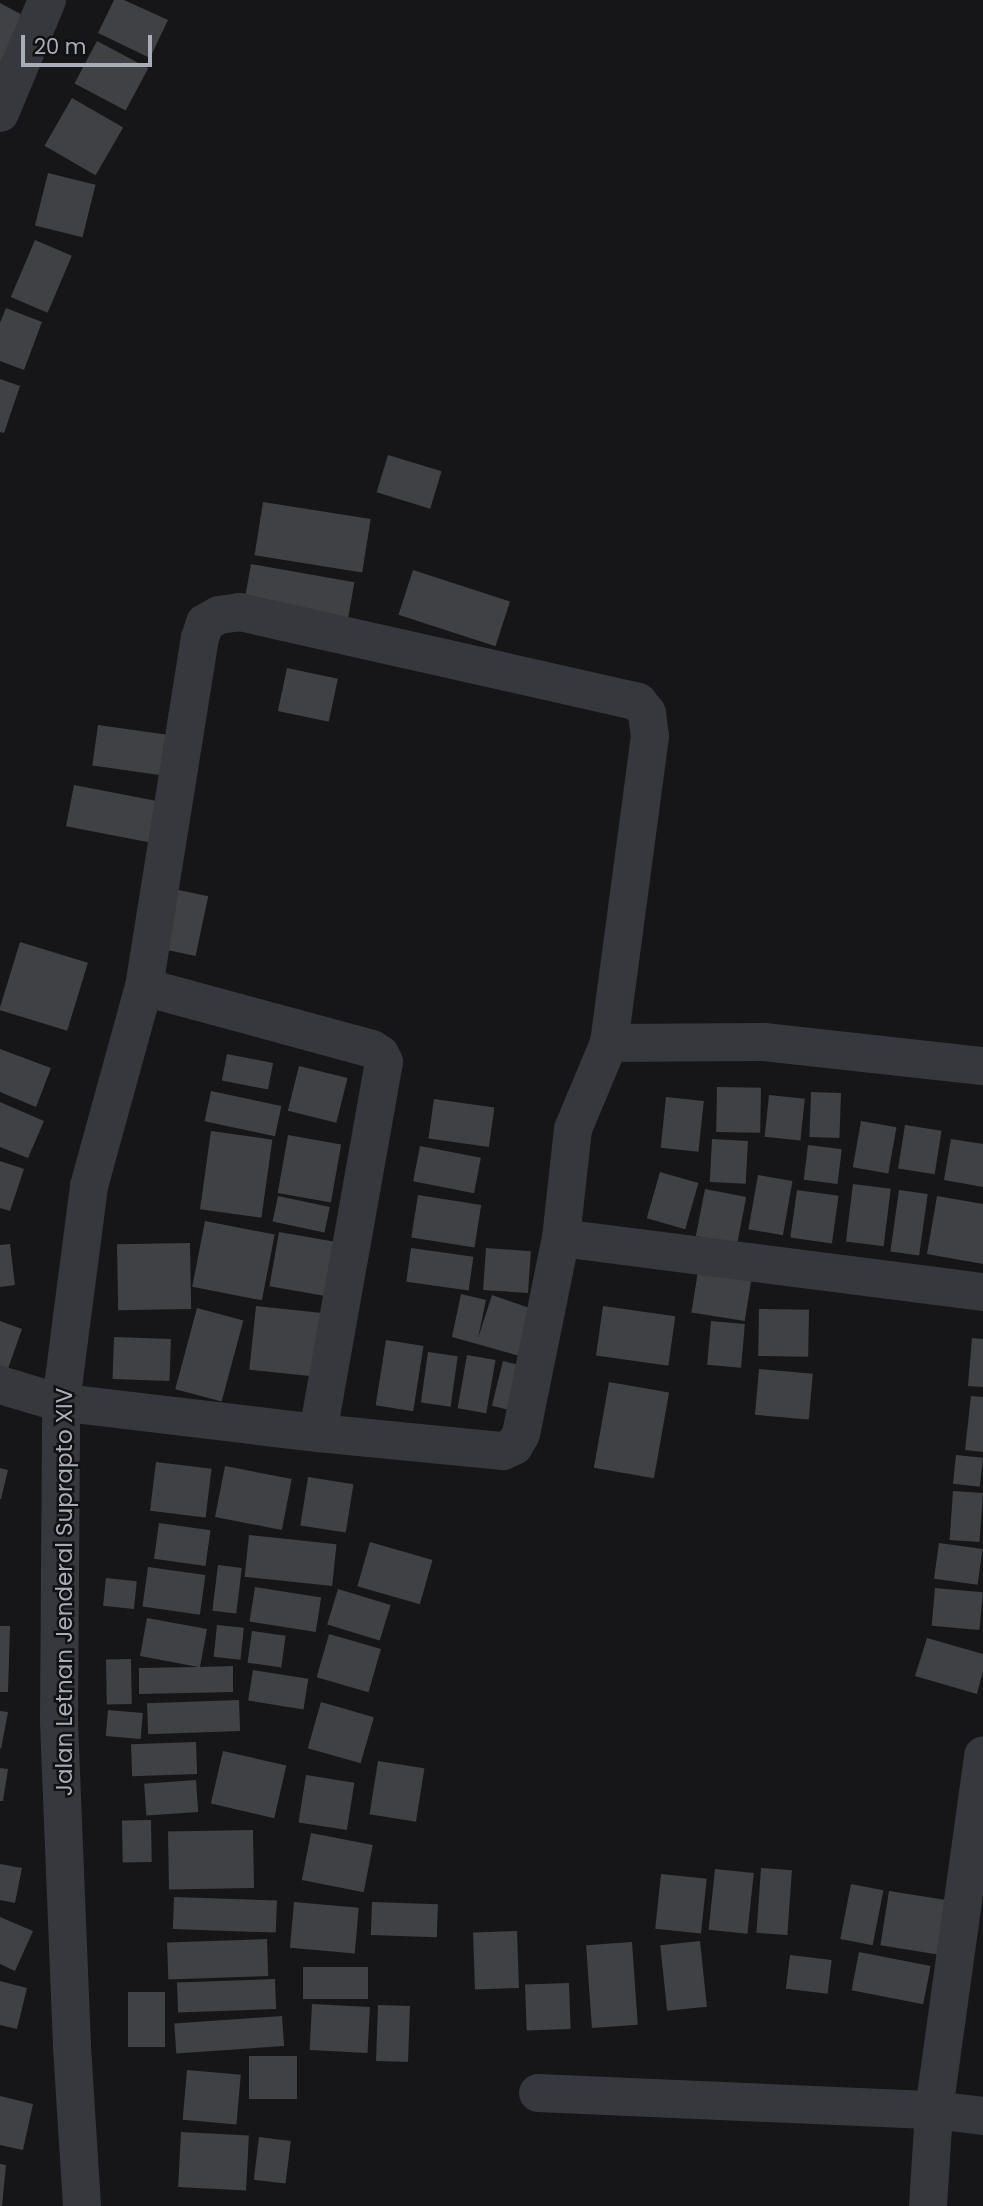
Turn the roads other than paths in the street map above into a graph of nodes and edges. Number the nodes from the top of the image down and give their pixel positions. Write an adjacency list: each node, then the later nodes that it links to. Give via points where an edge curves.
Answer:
1 (47, 0): 2 (street)
2 (0, 113)
3 (144, 987): 4 (street, Jalan Letnan Jenderal Suprapto XIV, via 200,638 205,623 240,612 638,702 647,713 650,736); 9 (street, Jalan Letnan Jenderal Suprapto XIV, via 89,1186); 10 (street, via 372,1049 384,1062)
4 (608, 1043): 5 (street, via 764,1042); 6 (street, via 573,1129)
5 (983, 1066)
6 (561, 1238): 7 (street); 10 (street, via 521,1434 514,1446 503,1451)
7 (983, 1292)
8 (0, 1385): 9 (street)
9 (61, 1402): 10 (street); 15 (street, Jalan Letnan Jenderal Suprapto XIV, via 60,1718)
10 (317, 1433)
11 (983, 1755): 13 (street)
12 (538, 2094): 13 (street)
13 (934, 2110): 14 (street); 16 (street)
14 (983, 2116)
15 (82, 2206)
16 (928, 2206)

